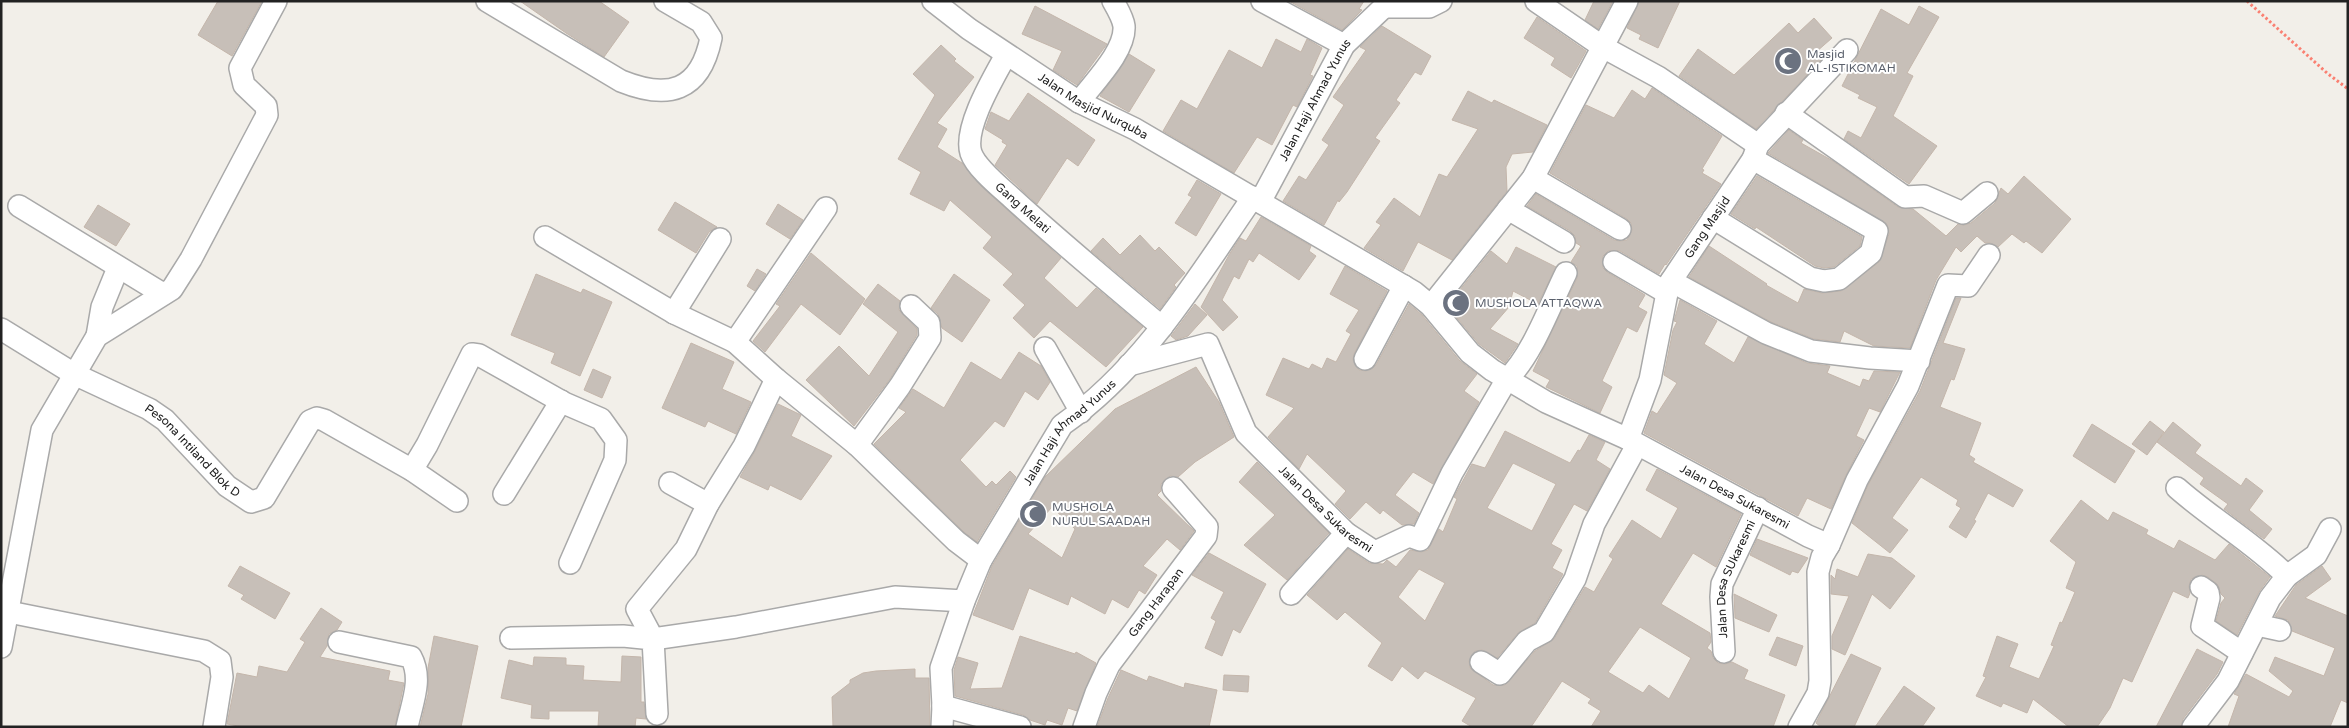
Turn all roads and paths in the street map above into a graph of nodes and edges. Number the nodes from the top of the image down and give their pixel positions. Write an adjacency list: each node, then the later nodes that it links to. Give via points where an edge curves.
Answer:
1 (276, 1): 37 (street, via 240,68 244,85 266,106 263,125 191,259 172,289)
2 (487, 1): 3 (street, via 621,81 642,90 664,91 683,85 698,74 708,56 711,38 700,22)
3 (665, 1)
4 (933, 1): 15 (street, Jalan Masjid Nurquba)
5 (1113, 1): 17 (street, via 1124,26 1122,39 1116,54)
6 (1262, 1): 12 (street)
7 (1441, 1): 11 (street, via 1429,7)
8 (1536, 1): 13 (street)
9 (1627, 1): 13 (street)
10 (2246, 1): 16 (path)
11 (1386, 4): 12 (street, Jalan Haji Ahmad Yunus)
12 (1344, 45): 22 (street, Jalan Haji Ahmad Yunus)
13 (1604, 47): 19 (street, via 1658,76); 20 (street)
14 (1847, 50): 18 (street, Gang Masjid)
15 (1006, 55): 17 (street, Jalan Masjid Nurquba); 41 (street, Gang Melati, via 983,96 972,129 971,153 987,175 1026,211)
16 (2348, 89)
17 (1079, 102): 22 (street, Jalan Masjid Nurquba, via 1135,129)
18 (1786, 113): 19 (street, Gang Masjid); 21 (street, via 1905,197 1924,196 1963,213)
19 (1755, 152): 26 (street, Gang Masjid); 26 (street, via 1877,231 1870,253 1838,279 1810,278)
20 (1533, 178): 25 (street); 27 (street)
21 (1987, 194)
22 (1256, 199): 35 (street, Jalan Desa Sukaresmi); 41 (street, Jalan Haji Ahmad Yunus)
23 (19, 206): 33 (street)
24 (826, 208): 44 (street)
25 (1508, 209): 30 (street); 39 (street)
26 (1713, 218): 36 (street, Gang Masjid)
27 (1620, 230)
28 (545, 237): 40 (street)
29 (720, 239): 40 (street)
30 (1564, 242)
31 (1989, 254): 47 (street, via 1968,286 1948,285)
32 (1614, 262): 36 (street)
33 (118, 268): 37 (street); 43 (street, via 102,307)
34 (1566, 273): 50 (street, via 1535,340 1518,369)
35 (1404, 286): 39 (street, Jalan Desa Sukaresmi); 46 (street)
36 (1669, 287): 47 (street, via 1811,351); 54 (street, Gang Masjid, via 1650,380)
37 (163, 294): 43 (street)
38 (911, 306): 55 (street, via 929,324 930,338)
39 (1431, 306): 50 (street, Jalan Desa Sukaresmi, via 1470,353)
40 (674, 313): 44 (street)
41 (1162, 327): 48 (street, Jalan Haji Ahmad Yunus)
42 (1, 329): 49 (street)
43 (97, 336): 49 (street)
44 (735, 342): 51 (street)
45 (1045, 348): 53 (street)
46 (1365, 359)
47 (1918, 360): 66 (street, via 1908,386 1857,480)
48 (1129, 365): 53 (street, Jalan Haji Ahmad Yunus); 65 (street, Jalan Desa Sukaresmi, via 1208,344 1241,424)
49 (74, 374): 56 (street, Pesona Intiland Blok D, via 149,409 165,420 228,486 251,502 264,498 310,421 316,418); 73 (street, via 42,430)
50 (1507, 378): 54 (street, Jalan Desa Sukaresmi, via 1546,402); 65 (street, Jalan Desa Sukaresmi, via 1452,473 1420,540 1409,536 1375,552)
51 (776, 379): 55 (street); 62 (street, via 744,446)
52 (561, 401): 56 (street, via 472,354); 60 (street); 68 (street, via 601,418 616,440 615,460)
53 (1081, 412): 67 (street, Jalan Haji Ahmad Yunus, via 1062,425)
54 (1632, 442): 63 (street, Jalan Desa Sukaresmi); 82 (street, Gang Masjid, via 1594,524 1575,579 1544,632 1527,641 1500,674)
55 (857, 445): 67 (street, via 956,541)
56 (412, 470): 61 (street, Pesona Intiland Blok D)
57 (670, 483): 62 (street)
58 (1174, 488): 88 (street, Gang Harapan, via 1207,527 1206,536 1109,665)
59 (2177, 488): 69 (street)
60 (504, 494)
61 (457, 502)
62 (708, 504): 77 (street, via 686,549 637,609)
63 (1758, 508): 66 (street, Jalan Desa Sukaresmi); 80 (street, Jalan Desa SUkaresmi, via 1722,584)
64 (2330, 529): 69 (street, via 2316,555)
65 (1346, 533): 71 (street)
66 (1829, 545): 89 (street, via 1818,572 1820,681 1818,693)
67 (981, 560): 72 (street, Jalan Haji Ahmad Yunus)
68 (570, 563)
69 (2287, 576): 74 (street, via 2270,598)
70 (2201, 587): 81 (street, via 2208,592 2209,598 2202,626)
71 (1291, 594)
72 (964, 601): 77 (street, via 895,597); 84 (street, Jalan Haji Ahmad Yunus, via 941,668)
73 (9, 612): 79 (street); 85 (street, via 204,651 220,661 222,677)
74 (2256, 625): 75 (street); 81 (street)
75 (2280, 630)
76 (511, 638): 77 (street, via 623,636)
77 (653, 639): 83 (street)
78 (339, 642): 86 (street, via 410,657 416,668 417,683)
79 (1, 647)
80 (1724, 652)
81 (2242, 653): 90 (street, via 2219,695)
82 (1481, 662)
83 (657, 714)
84 (943, 716): 87 (street)
85 (214, 727)
86 (407, 727)
87 (1020, 727)
88 (1084, 727)
89 (1799, 727)
90 (2193, 727)

